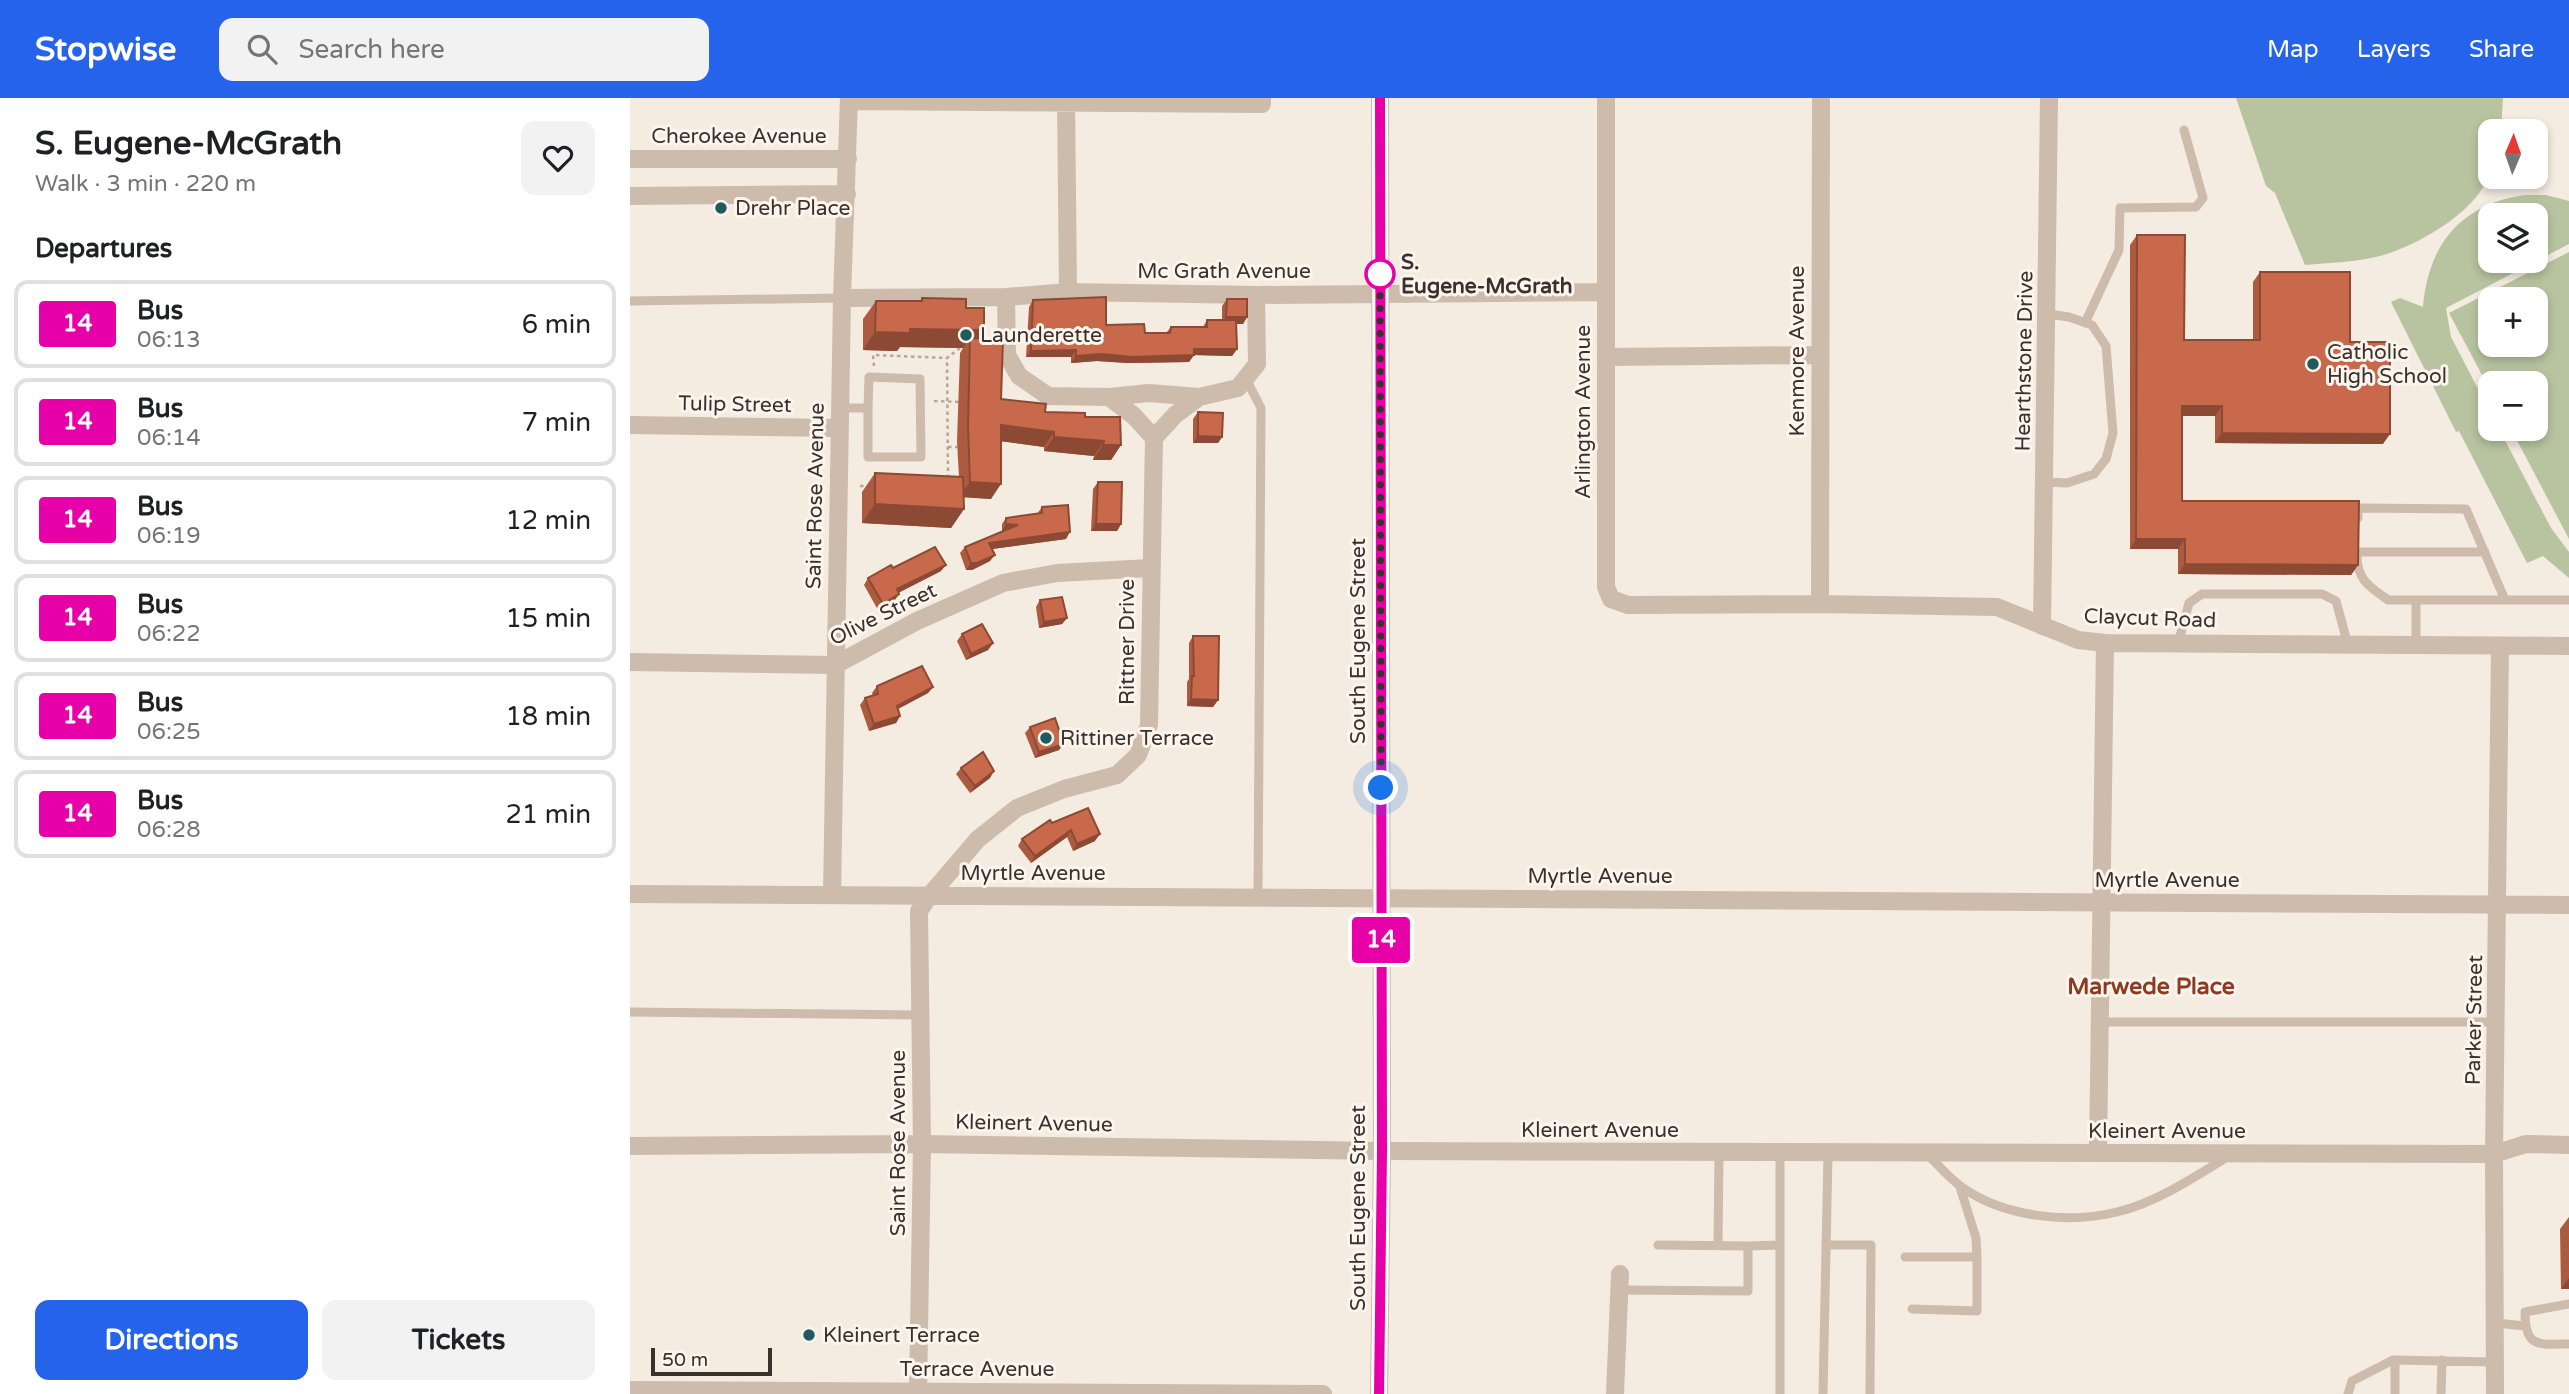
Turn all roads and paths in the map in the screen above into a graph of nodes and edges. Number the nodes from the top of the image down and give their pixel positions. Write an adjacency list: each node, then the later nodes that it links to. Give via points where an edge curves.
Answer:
1 (1380, 98): 15 (street, South Eugene Street)
2 (1606, 98): 14 (street, Arlington Avenue)
3 (1821, 98): 26 (street, Kenmore Avenue)
4 (2049, 98): 20 (street, Hearthstone Drive)
5 (849, 100): 6 (street); 10 (street, Saint Rose Avenue)
6 (1066, 101): 7 (street); 13 (street)
7 (1262, 101)
8 (2184, 130): 21 (lane, via 2203,198 2196,207 2119,208 2119,250)
9 (630, 159): 10 (street, Cherokee Avenue)
10 (848, 159): 11 (street, Saint Rose Avenue)
11 (847, 194): 12 (street); 18 (street, Saint Rose Avenue)
12 (630, 195)
13 (1068, 292): 16 (street, Mc Grath Avenue); 17 (street, Mc Grath Avenue)
14 (1606, 292): 15 (street, Mc Grath Avenue); 27 (street, Arlington Avenue)
15 (1380, 294): 16 (street, Mc Grath Avenue); 68 (street, South Eugene Street)
16 (1256, 295): 29 (street, via 1257,364)
17 (1006, 296): 18 (street, Mc Grath Avenue); 30 (street, via 1007,355 1019,376 1048,396)
18 (842, 298): 19 (lane); 34 (street, Saint Rose Avenue)
19 (630, 301)
20 (2048, 314): 21 (lane); 42 (street, Hearthstone Drive)
21 (2085, 323): 42 (lane, via 2092,325 2106,346 2113,433 2106,459 2094,474 2067,483)
22 (956, 339): 24 (path)
23 (967, 348): 24 (path)
24 (956, 350): 28 (path)
25 (873, 355): 28 (path)
26 (1820, 355): 27 (street); 54 (street, Kenmore Avenue)
27 (1606, 357): 50 (street, Arlington Avenue, via 1605,587)
28 (947, 358): 32 (path)
29 (1246, 379): 31 (street, via 1238,388); 67 (lane, via 1261,408)
30 (1109, 397): 31 (street, via 1149,393); 38 (street)
31 (1199, 397): 38 (street)
32 (947, 401): 33 (path); 39 (path)
33 (971, 402)
34 (840, 408): 35 (lane); 37 (street, Saint Rose Avenue)
35 (868, 408): 35 (lane, via 869,377 920,379 921,457 868,457)
36 (630, 425): 37 (street, Tulip Street)
37 (839, 428): 63 (street, Saint Rose Avenue)
38 (1154, 438): 49 (street, Rittner Drive)
39 (948, 447): 40 (path); 41 (path)
40 (972, 448)
41 (948, 479)
42 (2045, 482): 55 (street, Hearthstone Drive)
43 (860, 486): 44 (path)
44 (873, 486)
45 (2357, 525): 48 (lane, via 2361,508 2463,508)
46 (2357, 538): 47 (lane)
47 (2357, 552): 48 (lane); 51 (lane, via 2357,572 2371,588 2388,600)
48 (2485, 552): 52 (lane)
49 (1150, 568): 63 (street, Olive Street, via 1057,573 1003,583 917,621); 66 (street, Rittner Drive, via 1149,725 1138,755 1117,775 1017,808 978,839)
50 (1611, 599): 54 (street, Claycut Road, via 1628,605)
51 (2416, 600): 52 (lane); 59 (lane)
52 (2505, 600): 53 (lane)
53 (2569, 600)
54 (1819, 604): 55 (street, Claycut Road, via 1997,607)
55 (2042, 626): 56 (street, Claycut Road, via 2078,640)
56 (2105, 643): 57 (street, Claycut Road); 69 (street)
57 (2178, 644): 58 (street, Claycut Road); 58 (lane, via 2189,603 2202,594 2322,594 2336,601)
58 (2348, 645): 59 (street, Claycut Road)
59 (2416, 645): 60 (street, Claycut Road)
60 (2500, 646): 61 (street, Claycut Road); 70 (street, Parker Street)
61 (2569, 646)
62 (630, 662): 63 (street, Olive Street)
63 (835, 665): 65 (street, Saint Rose Avenue)
64 (630, 894): 65 (street, Myrtle Avenue)
65 (832, 895): 66 (street, Myrtle Avenue)
66 (930, 895): 67 (street, Myrtle Avenue); 73 (street, Saint Rose Avenue, via 919,911)
67 (1258, 897): 68 (street, Myrtle Avenue)
68 (1381, 898): 69 (street, Myrtle Avenue); 79 (street, South Eugene Street)
69 (2102, 902): 70 (street, Myrtle Avenue); 74 (street)
70 (2499, 904): 71 (street, Myrtle Avenue); 75 (street, Parker Street)
71 (2569, 905)
72 (630, 1012): 73 (lane)
73 (921, 1014): 76 (street, Saint Rose Avenue)
74 (2100, 1022): 75 (lane); 81 (street)
75 (2497, 1022): 86 (street, Parker Street)
76 (922, 1144): 78 (street, Kleinert Avenue); 79 (street, Kleinert Avenue); 105 (street, Saint Rose Avenue)
77 (2569, 1145): 86 (street, Kleinert Avenue, via 2526,1144)
78 (630, 1146)
79 (1382, 1151): 80 (street, Kleinert Avenue); 107 (street, South Eugene Street)
80 (1720, 1153): 82 (street, Kleinert Avenue); 89 (lane)
81 (2098, 1153): 84 (street, Kleinert Avenue); 85 (street, Kleinert Avenue)
82 (1780, 1154): 83 (street, Kleinert Avenue); 90 (lane)
83 (1828, 1154): 84 (street, Kleinert Avenue); 91 (lane)
84 (1926, 1154): 87 (lane)
85 (2232, 1154): 86 (street, Kleinert Avenue); 87 (lane, via 2177,1188 2119,1212 2089,1217 2035,1216 1986,1202)
86 (2494, 1154): 98 (street, Parker Street)
87 (1960, 1187): 94 (lane, via 1976,1238)
88 (1658, 1245): 89 (lane)
89 (1718, 1245): 92 (lane)
90 (1780, 1245): 92 (lane); 109 (lane)
91 (1826, 1245): 110 (lane); 111 (lane, via 1871,1245)
92 (1748, 1246): 95 (lane, via 1748,1291)
93 (1905, 1257): 94 (lane)
94 (1977, 1257): 97 (lane, via 1977,1311)
95 (1619, 1282): 108 (street)
96 (2569, 1304): 99 (lane, via 2525,1312)
97 (1912, 1310)
98 (2496, 1323): 99 (lane); 103 (street, Parker Street)
99 (2525, 1326): 100 (lane, via 2536,1344)
100 (2569, 1344)
101 (2395, 1360): 102 (lane); 112 (lane, via 2352,1381); 113 (lane)
102 (2442, 1360): 103 (lane); 114 (lane)
103 (2495, 1362): 115 (street, Parker Street)
104 (630, 1390): 105 (street, Terrace Avenue)
105 (918, 1392): 106 (street, Terrace Avenue)
106 (1323, 1394)
107 (1379, 1394)
108 (1615, 1394)
109 (1780, 1394)
110 (1823, 1394)
111 (1870, 1394)
112 (2348, 1394)
113 (2395, 1394)
114 (2441, 1394)
115 (2495, 1394)

